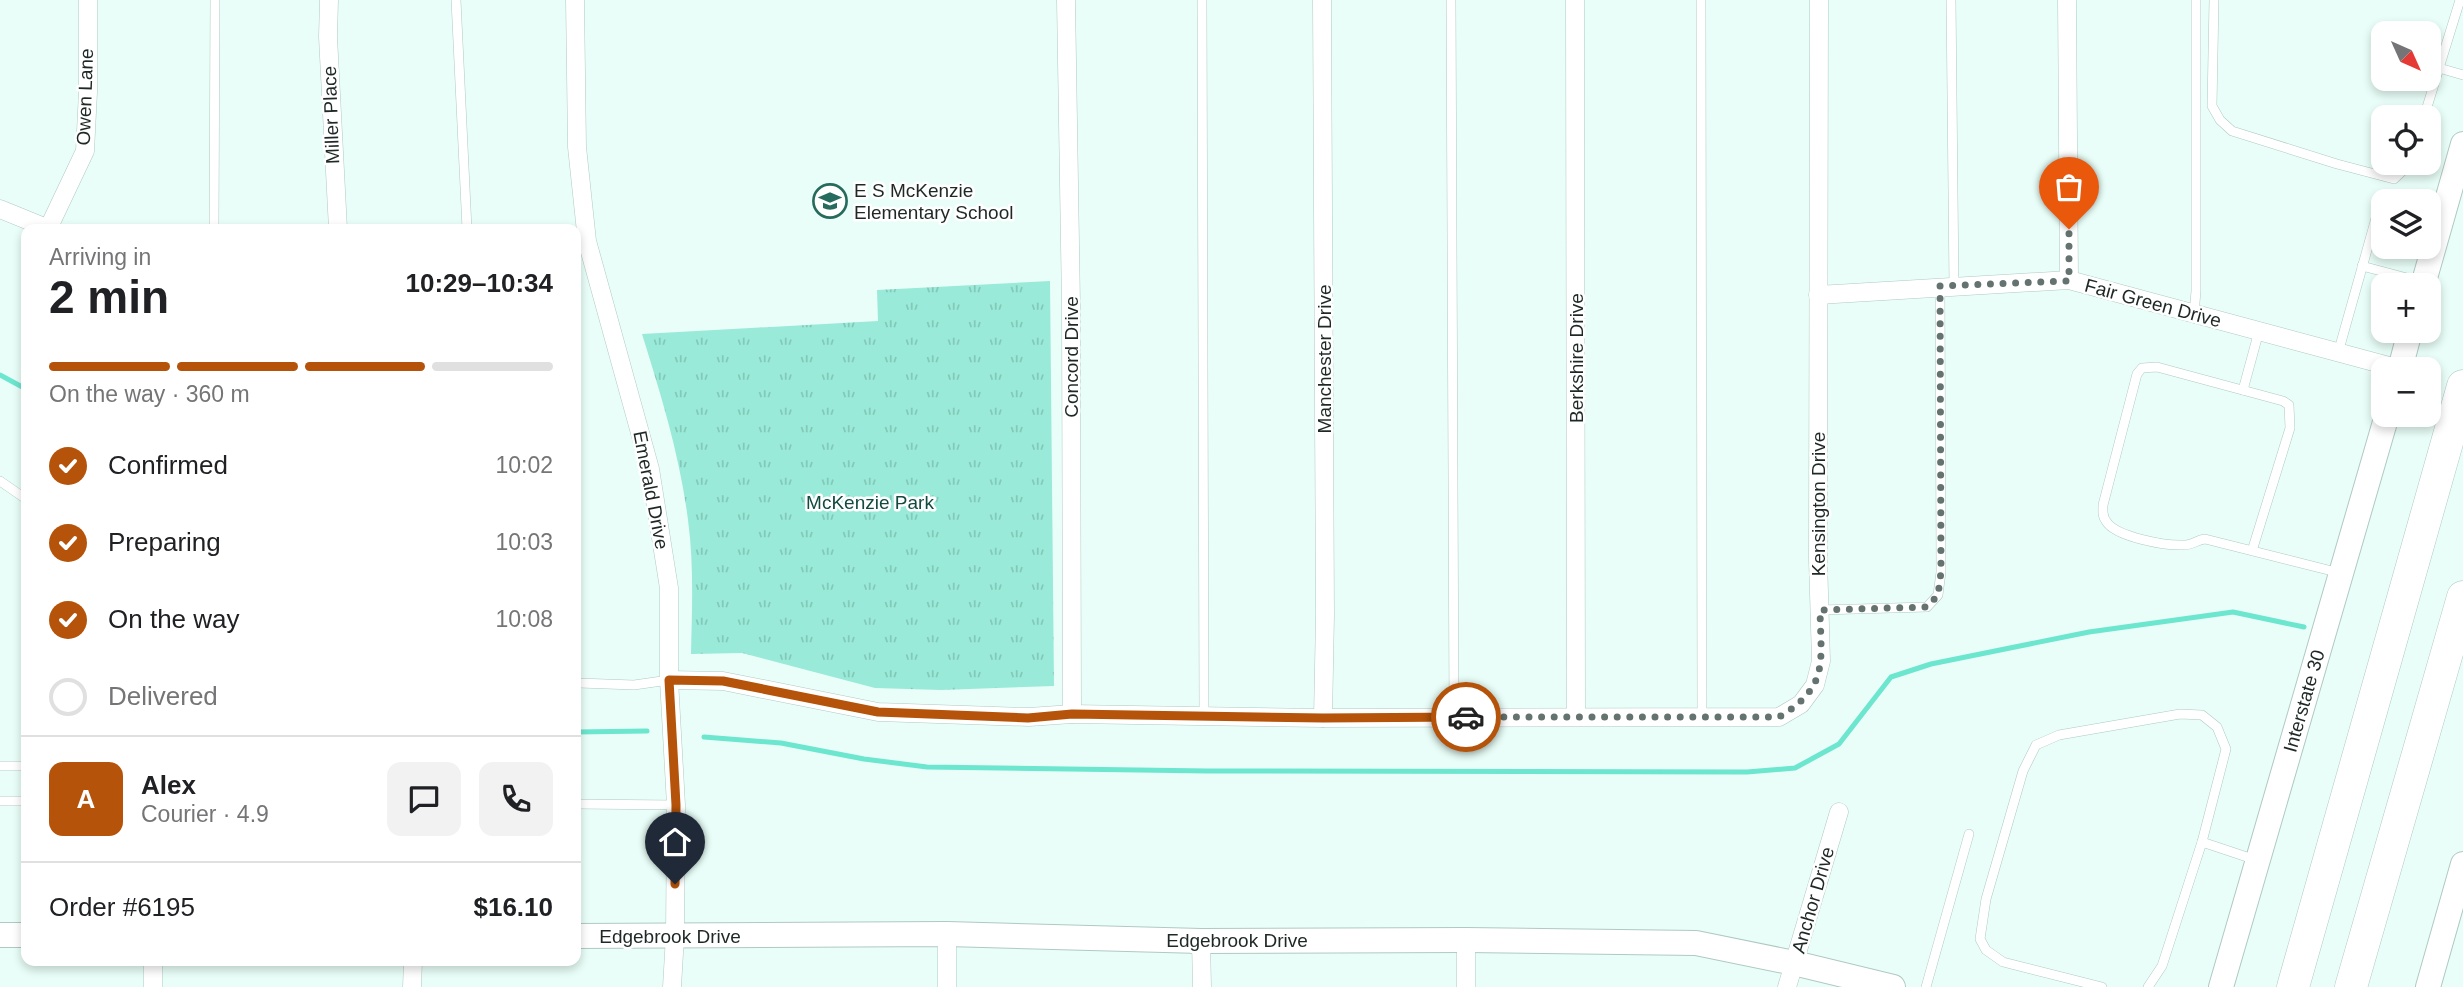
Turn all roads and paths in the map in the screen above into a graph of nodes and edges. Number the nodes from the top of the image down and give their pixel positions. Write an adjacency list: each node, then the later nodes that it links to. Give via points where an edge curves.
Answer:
1 (88, 0): 25 (street, Owen Lane, via 85,151)
2 (215, 0): 26 (lane)
3 (329, 0): 27 (street, Miller Place)
4 (456, 0): 28 (lane)
5 (575, 0): 49 (street, Emerald Drive, via 576,147 587,241 650,469 669,588)
6 (1066, 0): 51 (street, Concord Drive)
7 (1202, 0): 52 (lane)
8 (1322, 0): 56 (street, Manchester Drive)
9 (1451, 0): 54 (lane)
10 (1575, 0): 53 (street, Berkshire Drive)
11 (1700, 0): 55 (lane)
12 (1819, 0): 35 (street, Kensington Drive)
13 (1951, 0): 34 (lane)
14 (2067, 0): 33 (street)
15 (2196, 0): 36 (lane)
16 (2214, 0): 22 (lane, via 2212,106 2220,120 2232,131)
17 (2460, 0): 18 (lane)
18 (2441, 62)
19 (2441, 69): 20 (lane)
20 (2463, 75)
21 (2463, 144): 32 (street)
22 (2371, 172)
23 (0, 209): 24 (street)
24 (37, 224)
25 (51, 224)
26 (214, 224)
27 (337, 224)
28 (467, 224)
29 (2371, 235): 30 (lane)
30 (2362, 266): 31 (lane); 38 (lane)
31 (2386, 273)
32 (2427, 273)
33 (2069, 281): 34 (street, Fair Green Drive); 36 (street, Fair Green Drive)
34 (1947, 287): 35 (street, Fair Green Drive); 48 (lane, via 1938,595 1927,607)
35 (1818, 295): 48 (street, Kensington Drive)
36 (2194, 314): 37 (street, Fair Green Drive)
37 (2259, 331): 38 (street, Fair Green Drive); 41 (lane)
38 (2338, 353): 39 (street, Fair Green Drive)
39 (2371, 362)
40 (2463, 386): 91 (highway)
41 (2243, 390): 45 (lane, via 2283,401 2290,411 2290,428); 45 (lane, via 2157,367 2142,368 2103,516 2117,531 2136,538 2185,545 2205,539)
42 (2384, 427): 46 (street, Interstate 30)
43 (0, 481): 44 (lane)
44 (21, 496)
45 (2252, 551): 46 (lane)
46 (2341, 574): 66 (street, Interstate 30)
47 (2463, 597): 92 (highway)
48 (1820, 610): 55 (street, Kensington Drive, via 1821,661 1815,685 1801,704 1779,717)
49 (669, 680): 50 (lane, via 634,685); 51 (street, Kensington Drive, via 723,681 878,712 1028,718); 62 (street, Emerald Drive)
50 (581, 683)
51 (1072, 714): 52 (street, Kensington Drive)
52 (1203, 716): 56 (street, Kensington Drive)
53 (1576, 716): 54 (street, Kensington Drive); 55 (street, Kensington Drive)
54 (1454, 717): 56 (street, Kensington Drive)
55 (1702, 717)
56 (1323, 718)
57 (0, 766): 58 (lane)
58 (21, 766)
59 (0, 801): 60 (lane)
60 (21, 801)
61 (581, 804): 62 (lane)
62 (676, 805): 72 (street, Emerald Drive)
63 (1839, 812): 75 (street, Anchor Drive)
64 (1969, 834): 87 (lane)
65 (2202, 842): 66 (lane); 78 (lane, via 2227,748 2217,727 2202,715 2180,714 2059,735 2036,745 2023,771 1986,899 1980,939 1986,950 2003,962); 89 (lane, via 2162,966)
66 (2258, 861): 90 (street, Interstate 30)
67 (2463, 864): 93 (street)
68 (947, 934): 72 (street, Edgebrook Drive); 74 (street, Edgebrook Drive); 82 (street)
69 (0, 935): 70 (street)
70 (21, 935)
71 (581, 936): 72 (street, Edgebrook Drive)
72 (675, 936): 81 (street, Emerald Drive)
73 (1466, 940): 74 (street, Edgebrook Drive); 75 (street, Edgebrook Drive, via 1696,943); 84 (street)
74 (1201, 941): 83 (street)
75 (1794, 963): 85 (street, Anchor Drive); 86 (street, Edgebrook Drive)
76 (153, 966): 79 (street)
77 (413, 966): 80 (street)
78 (2070, 983): 88 (lane)
79 (153, 987)
80 (412, 987)
81 (672, 987)
82 (947, 987)
83 (1202, 987)
84 (1466, 987)
85 (1787, 987)
86 (1893, 987)
87 (1926, 987)
88 (2102, 987)
89 (2148, 987)
90 (2221, 987)
91 (2293, 987)
92 (2351, 987)
93 (2428, 987)

